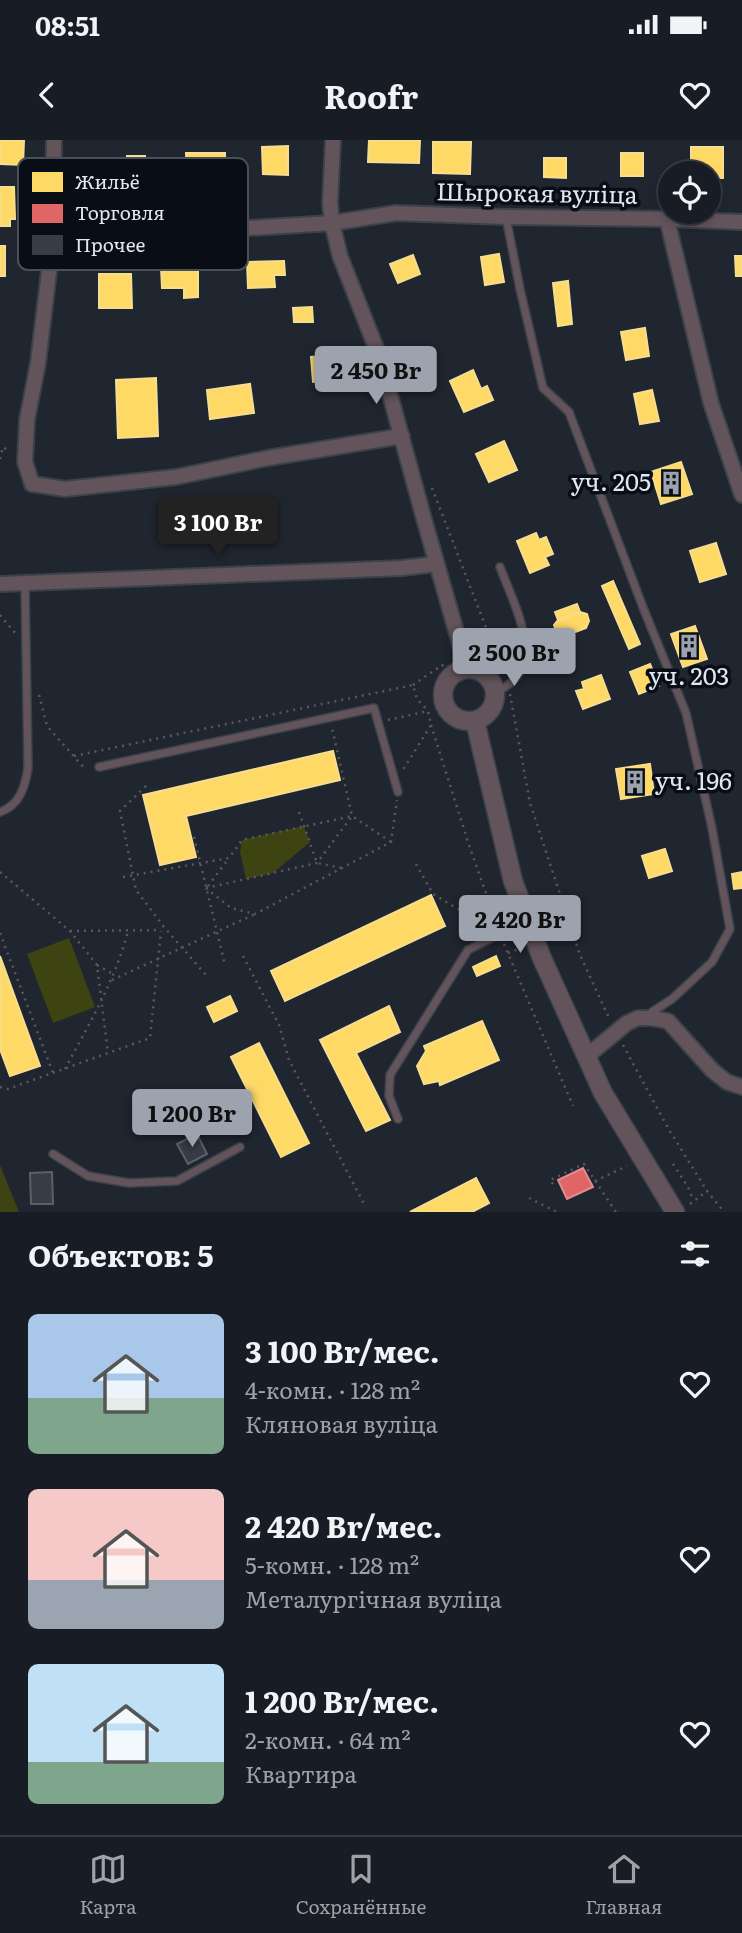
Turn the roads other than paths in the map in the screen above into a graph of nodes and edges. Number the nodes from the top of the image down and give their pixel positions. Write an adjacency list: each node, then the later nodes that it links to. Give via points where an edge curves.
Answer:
1 (54, 140): 3 (street)
2 (334, 140): 8 (street)
3 (54, 158)
4 (506, 217): 5 (street, Шырокая вуліца); 8 (street, Шырокая вуліца, via 396,214); 25 (lane, via 543,388 569,412 686,713 712,828 730,929 712,962 652,1012)
5 (658, 219)
6 (721, 221): 7 (street, Шырокая вуліца)
7 (742, 222)
8 (332, 223): 10 (street, Шырокая вуліца); 12 (street)
9 (668, 224): 13 (street, via 711,403)
10 (248, 228)
11 (49, 270): 12 (street, via 27,420 25,462 32,484 65,489 176,477)
12 (402, 436): 14 (street)
13 (742, 495)
14 (436, 564): 16 (street); 18 (street)
15 (500, 567): 19 (lane, via 525,635 520,671)
16 (25, 583): 17 (street); 23 (lane, via 28,768 18,798)
17 (1, 584)
18 (460, 672): 19 (street, via 475,670); 20 (street, via 446,684 446,706 453,716)
19 (502, 690): 20 (street, via 491,710)
20 (475, 721): 24 (street, via 513,881)
21 (99, 767): 22 (lane, via 374,708)
22 (398, 792)
23 (0, 812)
24 (528, 920): 26 (street); 28 (lane, via 468,950 390,1075 389,1096)
25 (651, 1018): 26 (street, via 627,1023); 27 (street, via 668,1021 712,1070)
26 (586, 1057): 31 (street, via 642,1160)
27 (742, 1087)
28 (398, 1119)
29 (240, 1147): 30 (lane, via 177,1181 129,1183 88,1176)
30 (53, 1154)
31 (681, 1209)

